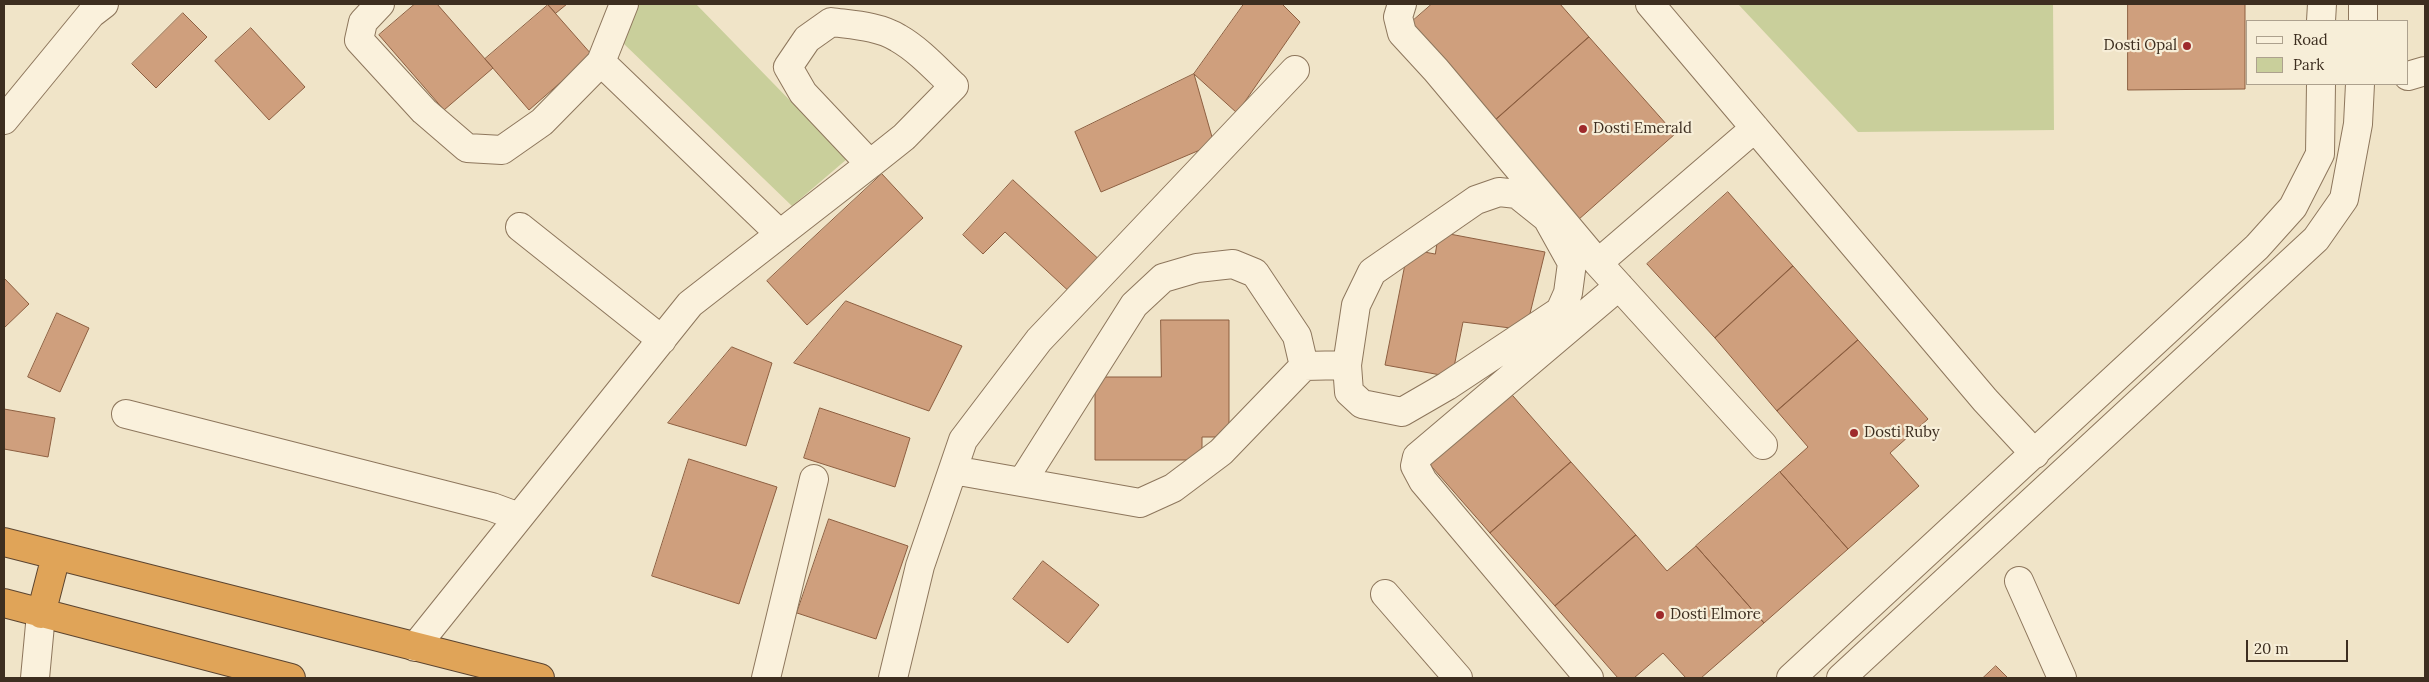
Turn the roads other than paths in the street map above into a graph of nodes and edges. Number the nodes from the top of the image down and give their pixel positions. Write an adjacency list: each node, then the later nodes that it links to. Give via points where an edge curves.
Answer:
1 (104, 4): 16 (street, via 91,14)
2 (380, 4): 10 (street, via 363,22 359,40 424,111 468,148 502,150 542,122)
3 (624, 4): 10 (street)
4 (1402, 4): 21 (street, via 1398,17 1402,33)
5 (1650, 4): 17 (street)
6 (2322, 4): 8 (street)
7 (2363, 4): 9 (street)
8 (2321, 20)
9 (2363, 20)
10 (601, 62): 20 (street)
11 (1295, 70): 29 (street, via 1039,340 963,440)
12 (2425, 71): 13 (street)
13 (2409, 76)
14 (2321, 85): 28 (street, via 2320,154 2294,207 2257,247)
15 (2367, 86): 48 (street, via 2344,199 2316,239)
16 (4, 120)
17 (1755, 128): 21 (street); 28 (street, via 1985,400)
18 (870, 164): 18 (street, via 803,93 788,67 807,39 831,22 867,26 897,37 923,56 954,86 904,136); 20 (street)
19 (520, 227): 23 (street)
20 (780, 234): 23 (street, via 690,304)
21 (1598, 263): 22 (street)
22 (1619, 286): 27 (street); 46 (street, via 1417,457 1415,466 1423,481)
23 (662, 340): 32 (street)
24 (1347, 365): 24 (street, via 1350,392 1362,404 1402,412 1560,311 1568,293 1572,263 1547,218 1517,194 1499,192 1476,200 1372,272 1356,305); 25 (street)
25 (1304, 366): 31 (street, via 1221,452 1174,488 1140,503); 31 (street, via 1297,336 1255,273 1232,264 1197,268 1163,278 1134,305)
26 (126, 414): 32 (street, via 492,506)
27 (1763, 445)
28 (2035, 454): 47 (street)
29 (953, 470): 31 (street); 44 (street, via 920,566)
30 (814, 479): 43 (street)
31 (1022, 482)
32 (519, 517): 39 (street)
33 (4, 542): 34 (highway)
34 (56, 556): 38 (highway); 39 (highway)
35 (2019, 581): 49 (street)
36 (1384, 594): 45 (street)
37 (4, 603): 38 (highway)
38 (41, 614): 40 (street); 41 (highway)
39 (415, 647): 42 (highway)
40 (35, 678)
41 (291, 678)
42 (540, 678)
43 (766, 678)
44 (893, 678)
45 (1458, 678)
46 (1589, 678)
47 (1791, 678)
48 (1841, 678)
49 (2062, 678)

